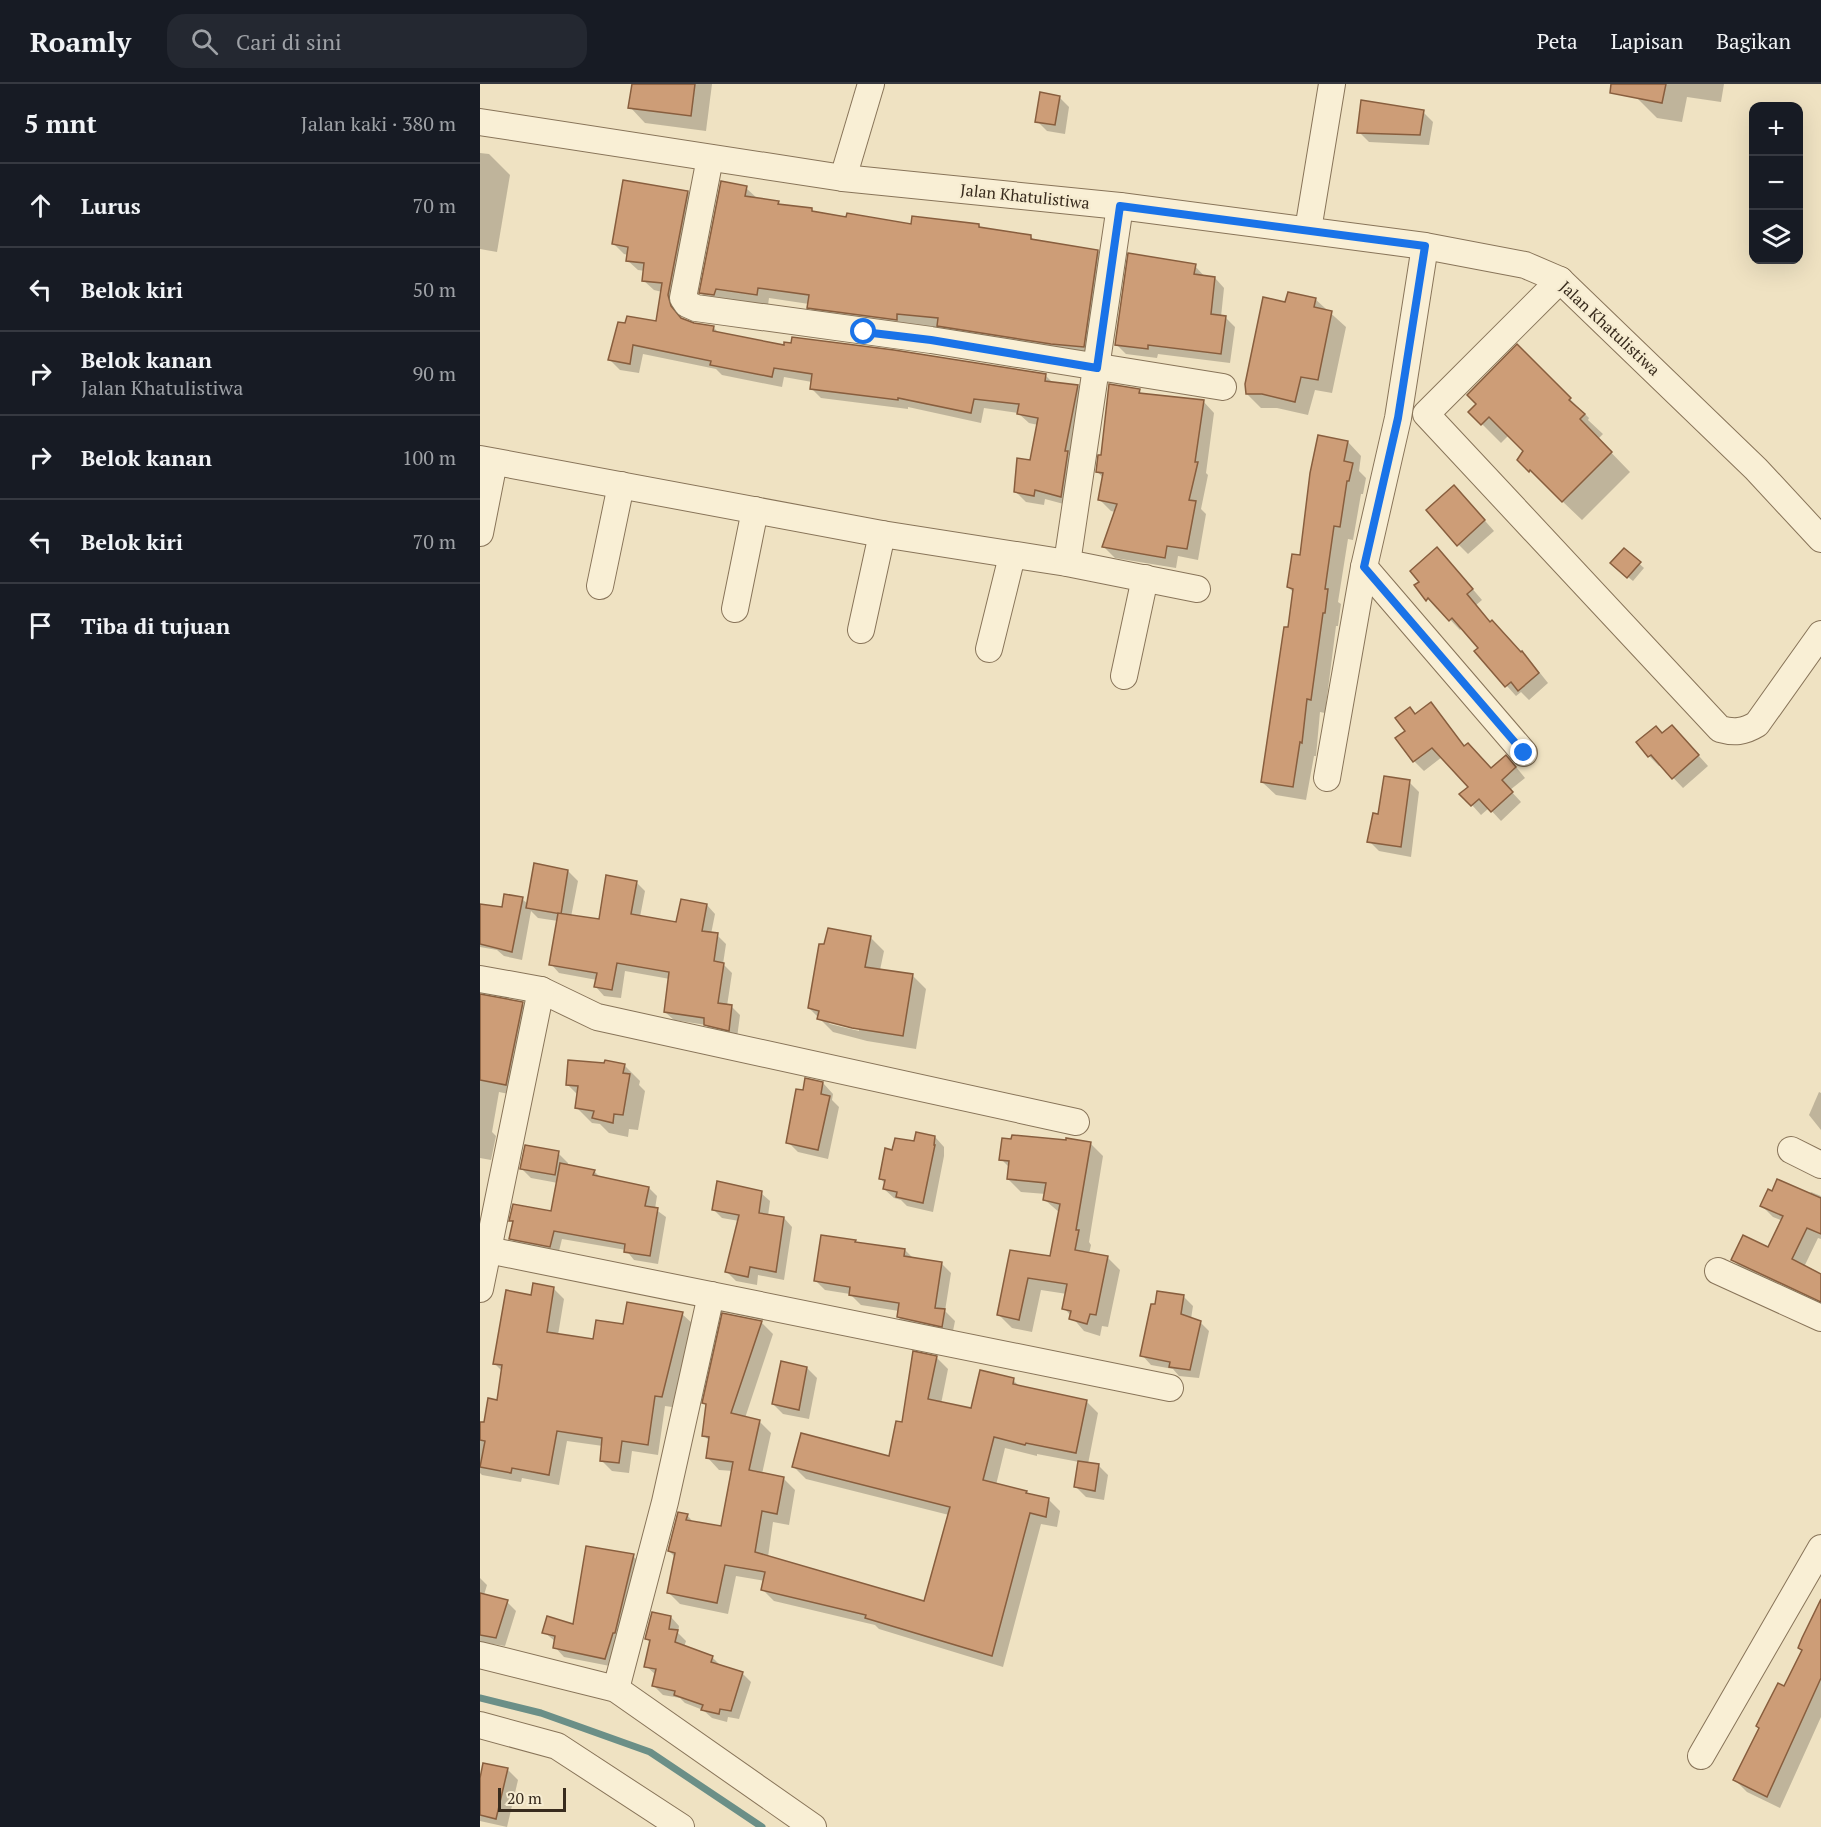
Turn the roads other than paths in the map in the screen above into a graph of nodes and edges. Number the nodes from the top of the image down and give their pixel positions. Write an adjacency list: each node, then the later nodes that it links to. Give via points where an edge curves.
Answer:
1 (871, 84): 5 (street)
2 (1332, 84): 7 (street)
3 (480, 122): 4 (street, Jalan Khatulistiwa)
4 (710, 158): 5 (street, Jalan Khatulistiwa); 10 (street, via 683,298 687,304)
5 (843, 178): 6 (street, Jalan Khatulistiwa)
6 (1120, 206): 7 (street, Jalan Khatulistiwa); 10 (street)
7 (1308, 230): 8 (street, Jalan Khatulistiwa)
8 (1425, 246): 9 (street, Jalan Khatulistiwa, via 1525,265); 13 (street)
9 (1560, 280): 12 (street); 19 (street, Jalan Khatulistiwa, via 1756,469)
10 (1097, 368): 11 (street); 21 (street)
11 (1223, 387)
12 (1426, 414): 13 (street); 28 (street, via 1720,729 1743,731 1757,724)
13 (1398, 418): 22 (street)
14 (487, 460): 15 (street); 17 (street)
15 (621, 485): 16 (street); 24 (street)
16 (755, 510): 18 (street); 26 (street)
17 (480, 533)
18 (882, 534): 20 (street); 27 (street)
19 (1821, 539)
20 (1012, 556): 21 (street); 29 (street)
21 (1067, 563): 23 (street)
22 (1364, 567): 31 (street); 32 (street)
23 (1145, 578): 25 (street); 30 (street)
24 (600, 586)
25 (1197, 589)
26 (735, 609)
27 (861, 630)
28 (1821, 634)
29 (989, 649)
30 (1124, 676)
31 (1524, 753)
32 (1328, 778)
33 (480, 979): 34 (street)
34 (541, 990): 35 (street, via 597,1017); 38 (street)
35 (1076, 1122)
36 (1791, 1150): 37 (street)
37 (1821, 1165)
38 (488, 1250): 40 (street); 41 (street)
39 (1718, 1271): 42 (street)
40 (480, 1289)
41 (711, 1295): 43 (street); 46 (street, via 665,1502)
42 (1821, 1318)
43 (1170, 1388)
44 (1821, 1548): 48 (street)
45 (480, 1655): 46 (street)
46 (616, 1689): 50 (street)
47 (480, 1725): 49 (street, via 558,1746)
48 (1701, 1756)
49 (681, 1827)
50 (813, 1827)

